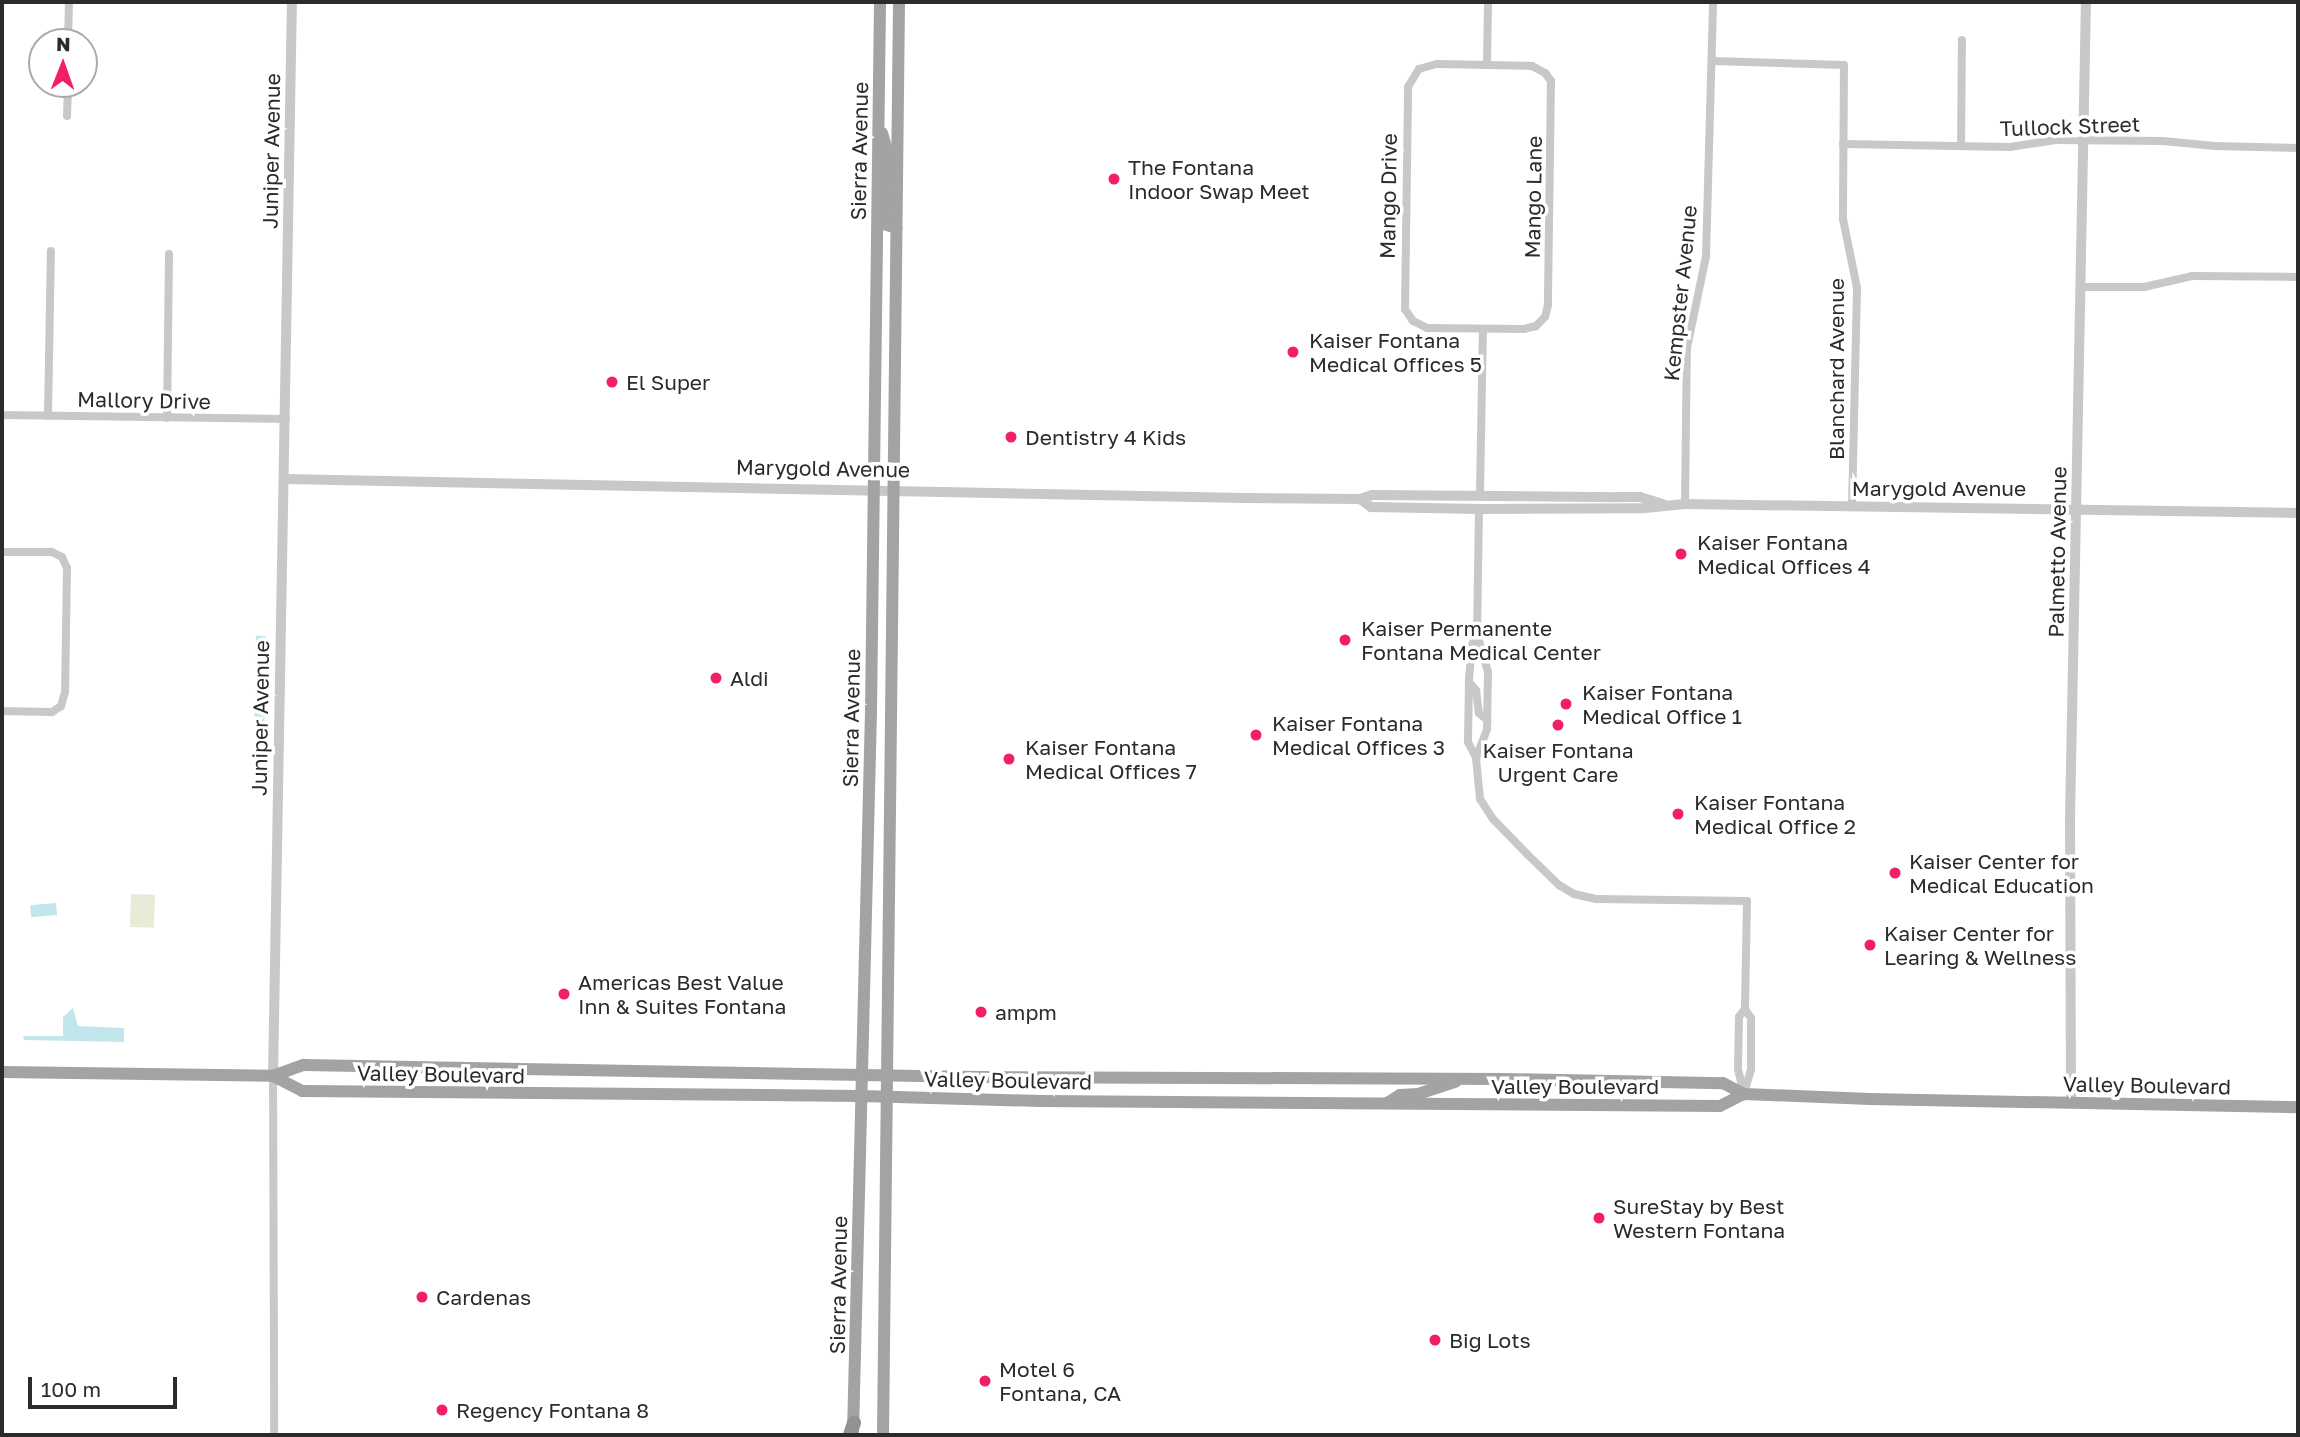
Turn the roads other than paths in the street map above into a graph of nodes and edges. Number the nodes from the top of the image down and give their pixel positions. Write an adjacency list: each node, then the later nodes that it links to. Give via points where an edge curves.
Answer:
1 (69, 2): 8 (street)
2 (292, 2): 28 (street, Juniper Avenue)
3 (880, 2): 14 (main road, Sierra Avenue)
4 (899, 2): 19 (main road, Sierra Avenue)
5 (1488, 2): 11 (street)
6 (1713, 2): 10 (street, Kempster Avenue)
7 (2086, 2): 15 (street, Palmetto Avenue)
8 (68, 28)
9 (1962, 40): 17 (street)
10 (1712, 61): 16 (street, Blanchard Avenue, via 1844,65); 36 (street, Kempster Avenue, via 1706,256 1687,348)
11 (1487, 65): 24 (street, Mango Lane, via 1538,68 1551,81 1552,99 1547,311 1533,327); 24 (street, Mango Drive, via 1427,66 1409,82 1404,250 1405,309 1413,321 1427,328)
12 (68, 98): 13 (street)
13 (67, 116)
14 (878, 123): 19 (main road, via 887,151 887,225); 30 (main road, Sierra Avenue)
15 (2084, 140): 17 (street, Tullock Street); 18 (street, Tullock Street); 23 (street, Palmetto Avenue)
16 (1843, 144): 17 (street, Tullock Street); 37 (street, Blanchard Avenue, via 1844,228 1857,288)
17 (1961, 146)
18 (2298, 148)
19 (897, 228): 31 (main road, Sierra Avenue)
20 (51, 251): 26 (street)
21 (169, 254): 27 (street)
22 (2298, 277): 23 (street, via 2192,276 2144,287)
23 (2082, 287): 38 (street, Palmetto Avenue)
24 (1483, 328): 32 (street)
25 (2, 415): 26 (street, Mallory Drive)
26 (48, 416): 27 (street, Mallory Drive)
27 (167, 418): 28 (street, Mallory Drive)
28 (286, 419): 29 (street, Juniper Avenue)
29 (285, 479): 30 (street, Marygold Avenue); 50 (street, Juniper Avenue)
30 (874, 488): 31 (street, Marygold Avenue); 49 (main road, Sierra Avenue)
31 (894, 489): 34 (street, Marygold Avenue); 51 (main road, Sierra Avenue)
32 (1480, 495): 33 (street, Marygold Avenue); 34 (street, Marygold Avenue, via 1372,495)
33 (1618, 496): 35 (street, Marygold Avenue); 39 (street, via 1595,503 1505,501)
34 (1360, 499): 39 (street, via 1447,501)
35 (1662, 504): 36 (street, Marygold Avenue); 39 (street, Marygold Avenue, via 1645,508)
36 (1685, 504): 37 (street, Marygold Avenue)
37 (1852, 506): 38 (street, Marygold Avenue)
38 (2077, 508): 40 (street, Marygold Avenue); 56 (street, Palmetto Avenue, via 2070,818)
39 (1479, 509): 42 (street)
40 (2298, 513)
41 (2, 552): 44 (street, via 52,552 62,557 67,568 61,706 52,712)
42 (1477, 633): 43 (street); 45 (street, via 1488,672)
43 (1469, 682): 45 (street, via 1476,690 1479,713); 46 (street, via 1468,742)
44 (2, 711)
45 (1488, 720): 46 (street)
46 (1476, 758): 47 (street, via 1477,788 1486,809 1559,885 1574,894 1596,899 1747,901)
47 (1745, 1009): 53 (street, via 1739,1017 1738,1065); 53 (street, via 1751,1018 1751,1069)
48 (2, 1072): 50 (main road, Valley Boulevard)
49 (862, 1075): 50 (main road, Valley Boulevard, via 304,1065); 51 (main road, Valley Boulevard); 54 (main road, Sierra Avenue)
50 (273, 1076): 54 (main road, Valley Boulevard, via 302,1091); 60 (street, Juniper Avenue)
51 (886, 1076): 52 (main road, Valley Boulevard); 55 (main road, Sierra Avenue)
52 (1466, 1079): 53 (main road, Valley Boulevard, via 1723,1083); 57 (main road, via 1400,1095)
53 (1744, 1094): 56 (main road, Valley Boulevard); 57 (main road, Valley Boulevard, via 1720,1106)
54 (861, 1096): 55 (main road, Valley Boulevard); 59 (main road, Sierra Avenue)
55 (887, 1097): 57 (main road, Valley Boulevard); 61 (main road, Sierra Avenue)
56 (2071, 1103): 58 (main road, Valley Boulevard)
57 (1386, 1104)
58 (2298, 1107)
59 (852, 1431)
60 (274, 1435)
61 (883, 1435)

